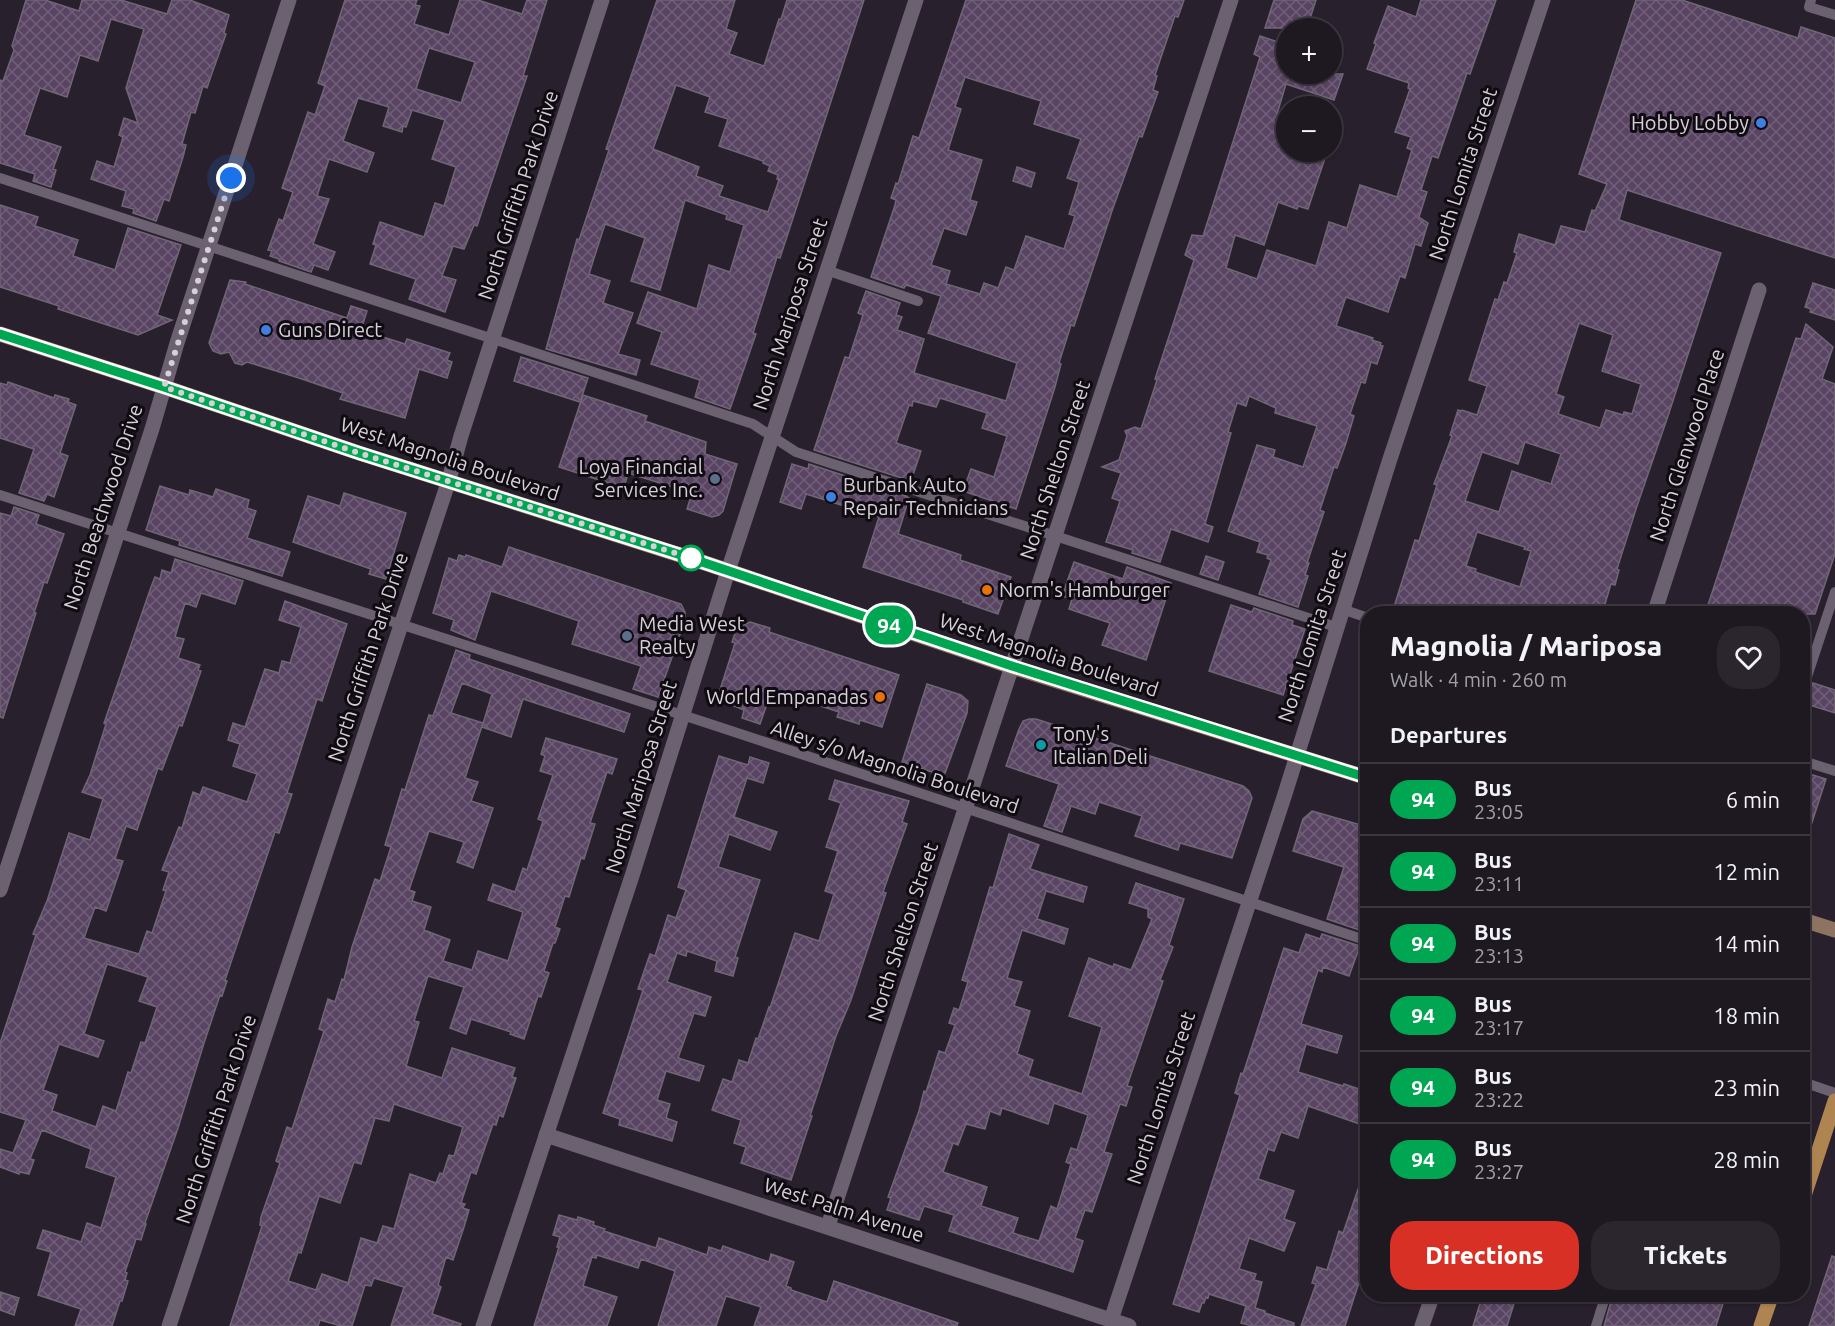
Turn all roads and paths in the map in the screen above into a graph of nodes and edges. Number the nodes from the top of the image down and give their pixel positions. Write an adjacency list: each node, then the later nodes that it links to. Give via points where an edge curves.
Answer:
1 (289, 0): 9 (street, North Beachwood Drive)
2 (603, 0): 14 (street, North Griffith Park Drive)
3 (916, 0): 10 (street, North Mariposa Street)
4 (1231, 0): 20 (street, North Shelton Street)
5 (1543, 0): 24 (street, North Lomita Street)
6 (1811, 0): 7 (lane, via 1809,7)
7 (1835, 15)
8 (0, 178): 9 (lane)
9 (209, 245): 14 (lane); 15 (street, North Beachwood Drive)
10 (826, 270): 12 (lane); 16 (street, North Mariposa Street)
11 (1759, 290): 23 (street, North Glenwood Place)
12 (918, 302)
13 (0, 334): 15 (main road, West Magnolia Boulevard)
14 (494, 338): 16 (lane, via 753,424); 17 (street, North Griffith Park Drive)
15 (164, 387): 17 (main road, West Magnolia Boulevard); 19 (street, North Beachwood Drive)
16 (772, 436): 20 (lane, via 796,452); 21 (street, North Mariposa Street)
17 (448, 480): 21 (main road, West Magnolia Boulevard); 26 (street, North Griffith Park Drive)
18 (0, 495): 19 (lane, Alley s/o Magnolia Boulevard)
19 (118, 532): 26 (lane, Alley s/o Magnolia Boulevard); 36 (street, North Beachwood Drive)
20 (1055, 537): 27 (lane); 28 (street, North Shelton Street)
21 (728, 571): 28 (main road, West Magnolia Boulevard); 30 (street, North Mariposa Street)
22 (1835, 592): 29 (lane)
23 (1657, 606)
24 (1342, 609): 25 (lane); 27 (street, North Lomita Street)
25 (1360, 615)
26 (400, 624): 30 (lane, Alley s/o Magnolia Boulevard); 51 (street, North Griffith Park Drive)
27 (1336, 627): 31 (street, North Lomita Street)
28 (1012, 666): 31 (main road, West Magnolia Boulevard); 35 (street, North Shelton Street)
29 (1810, 668)
30 (682, 715): 35 (lane, Alley s/o Magnolia Boulevard); 44 (street, North Mariposa Street)
31 (1296, 754): 34 (main road, West Magnolia Boulevard); 37 (street, North Lomita Street)
32 (1810, 763): 33 (lane)
33 (1835, 771)
34 (1360, 775)
35 (966, 808): 37 (lane, Alley s/o Magnolia Boulevard); 46 (street, North Shelton Street)
36 (0, 890)
37 (1247, 903): 40 (lane, Alley s/o Magnolia Boulevard); 50 (street, North Lomita Street)
38 (1810, 922): 39 (main road)
39 (1835, 930)
40 (1360, 938)
41 (1810, 1084): 42 (lane)
42 (1835, 1093)
43 (1835, 1101): 45 (main road)
44 (546, 1135): 46 (street, West Palm Avenue); 52 (street, North Mariposa Street)
45 (1810, 1178)
46 (828, 1226): 50 (street, West Palm Avenue)
47 (1430, 1302): 54 (street)
48 (1604, 1302): 55 (lane)
49 (1769, 1302): 56 (main road)
50 (1111, 1320): 53 (street, West Palm Avenue)
51 (170, 1326)
52 (483, 1326)
53 (1129, 1326)
54 (1422, 1326)
55 (1596, 1326)
56 (1761, 1326)

